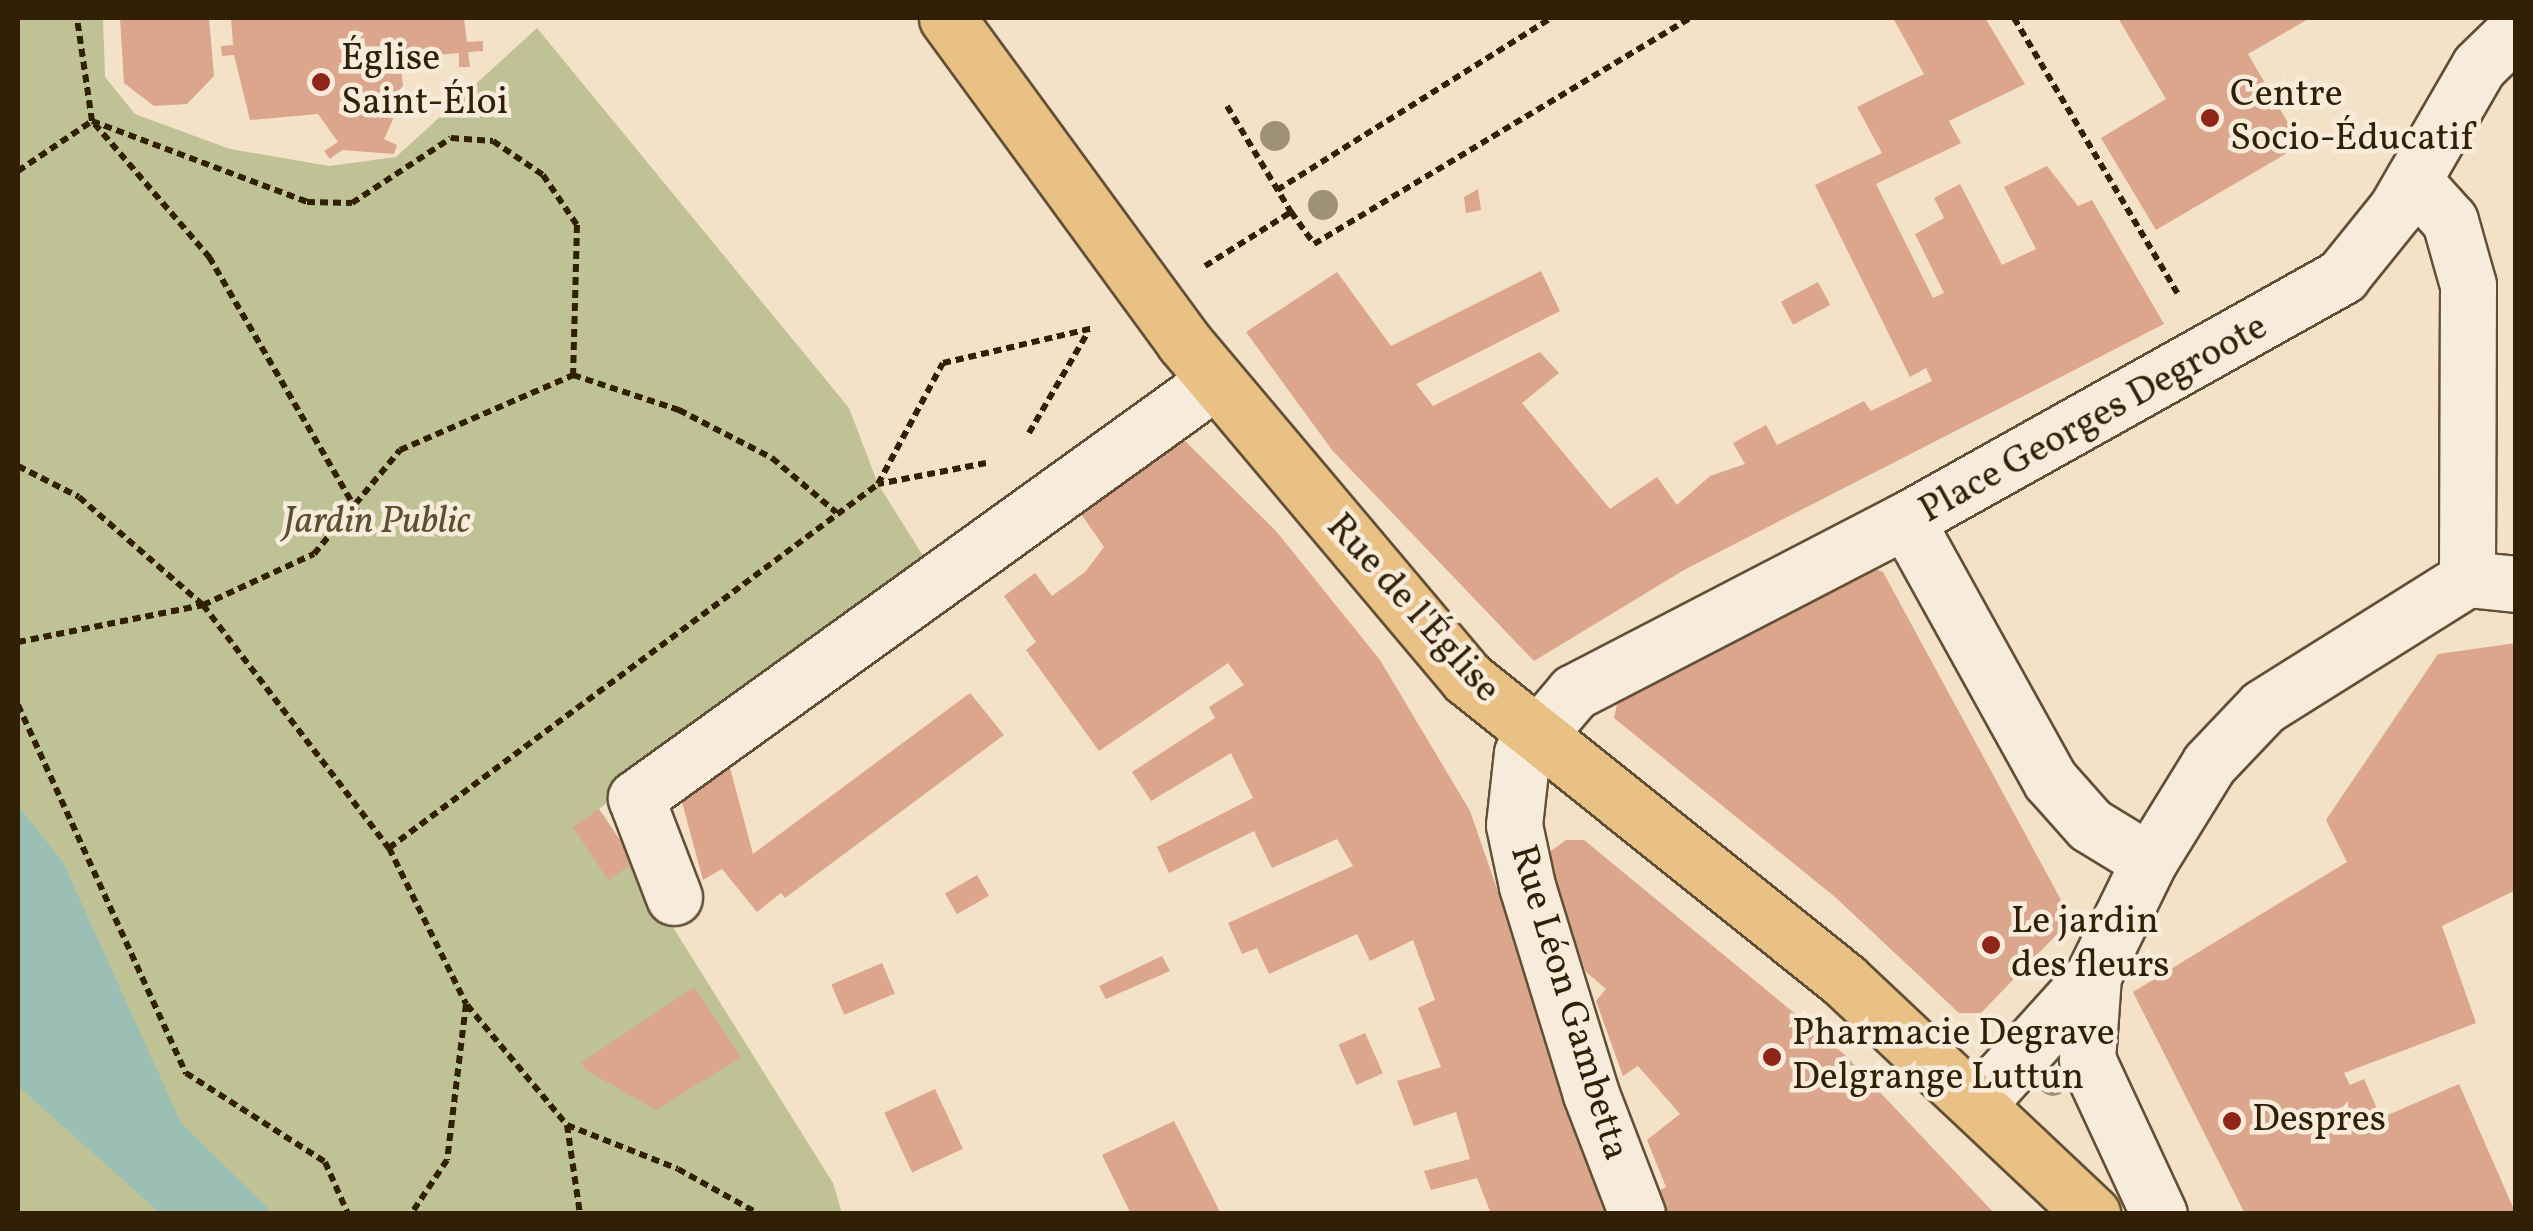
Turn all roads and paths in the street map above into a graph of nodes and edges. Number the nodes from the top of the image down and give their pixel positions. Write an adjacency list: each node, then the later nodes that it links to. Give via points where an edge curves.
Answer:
1 (77, 18): 8 (path)
2 (947, 18): 13 (main road, Rue de l'Église)
3 (1551, 18): 11 (path)
4 (1690, 18): 12 (path, via 1314,244)
5 (2014, 18): 15 (path)
6 (2516, 30): 10 (street, Place Georges Degroote, via 2459,95)
7 (1227, 106): 11 (path)
8 (92, 121): 9 (path); 16 (path, via 307,202 352,203 450,138 492,141 543,175 577,225); 22 (path, via 210,258)
9 (18, 171)
10 (2413, 180): 15 (street, Place Georges Degroote, via 2342,276); 25 (street, via 2450,221 2465,268)
11 (1277, 190): 12 (path)
12 (1291, 212): 13 (path)
13 (1153, 300): 14 (path); 17 (main road, Rue de l'Église)
14 (1088, 332): 18 (path); 21 (path, via 943,363)
15 (2212, 354): 24 (street, Place Georges Degroote)
16 (572, 376): 22 (path, via 400,450); 23 (path, via 678,410 772,458)
17 (1216, 381): 29 (main road, Rue de l'Église, via 1467,678); 32 (street, via 636,798)
18 (1023, 442)
19 (994, 462): 21 (path)
20 (18, 466): 26 (path, via 79,498)
21 (878, 484): 23 (path)
22 (357, 511): 26 (path, via 314,554)
23 (836, 512): 30 (path)
24 (1906, 520): 29 (street, via 1574,692); 31 (street, Place Georges Degroote, via 2050,780 2090,826)
25 (2491, 581): 31 (street, via 2263,707 2209,764)
26 (204, 605): 27 (path); 30 (path)
27 (18, 642)
28 (18, 705): 37 (path, via 186,1073 325,1162)
29 (1532, 733): 35 (main road, Rue de l'Église, via 1785,930); 41 (street, Rue Léon Gambetta, via 1513,794 1520,855 1591,1094)
30 (388, 848): 34 (path)
31 (2150, 861): 33 (street)
32 (674, 896)
33 (2093, 976): 35 (street); 43 (street, via 2087,1059)
34 (466, 1004): 36 (path); 38 (path, via 447,1160)
35 (1980, 1101): 42 (main road, Rue de l'Église)
36 (566, 1124): 39 (path); 40 (path, via 678,1169)
37 (348, 1214)
38 (411, 1214)
39 (580, 1214)
40 (759, 1214)
41 (1637, 1214)
42 (2092, 1214)
43 (2160, 1214)

